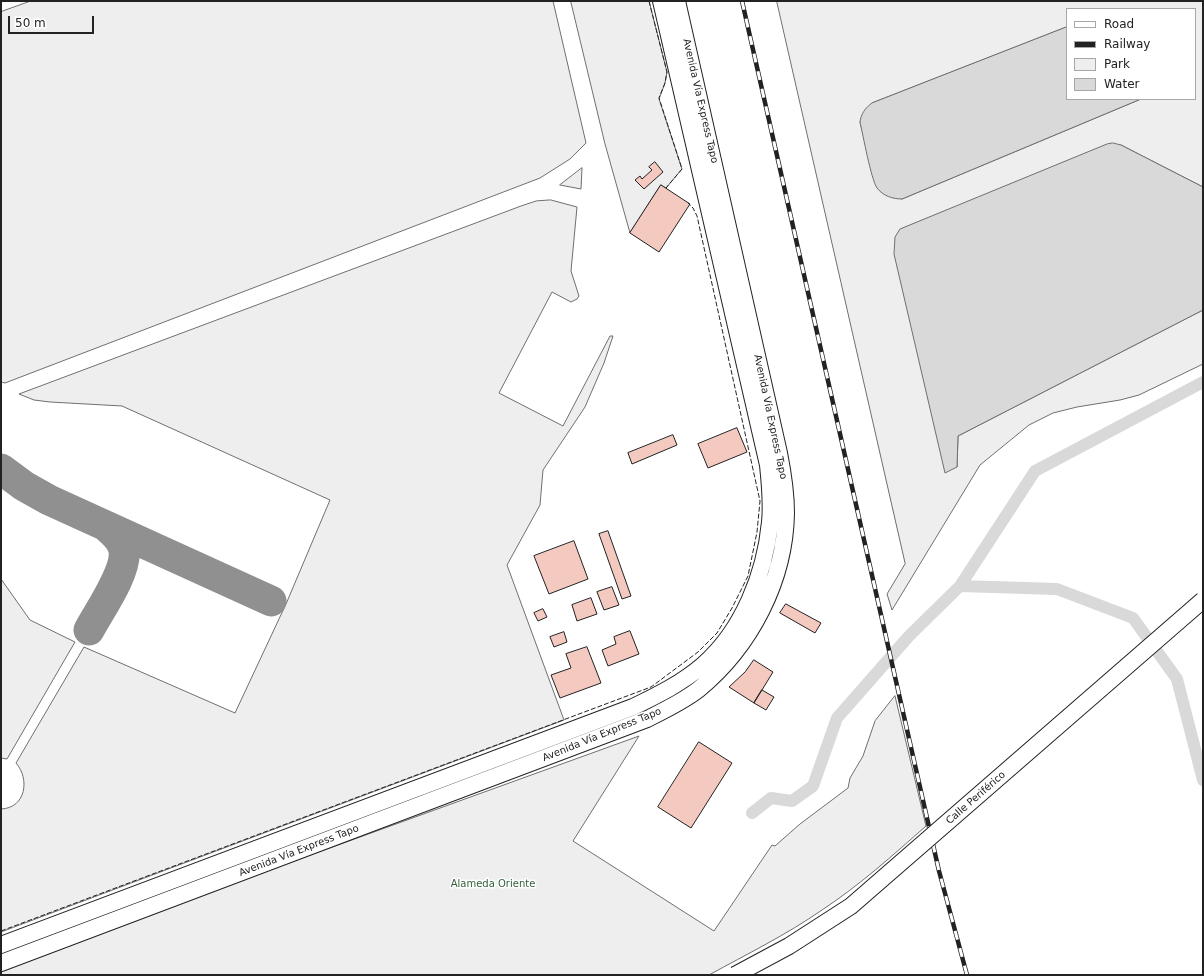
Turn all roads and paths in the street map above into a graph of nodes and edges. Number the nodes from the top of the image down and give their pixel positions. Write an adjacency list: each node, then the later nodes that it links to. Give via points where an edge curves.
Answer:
1 (662, 1): 4 (main road, Avenida Vía Express Tapo, via 768,465 771,492 771,521 762,566 748,603 722,646 685,678 633,706)
2 (677, 1): 5 (main road, Avenida Vía Express Tapo, via 784,482 786,513 780,561 758,617 737,651 698,689 647,719)
3 (1203, 600): 6 (main road, Calle Periférico, bridge, via 851,906 789,946)
4 (1, 945)
5 (1, 963)
6 (735, 975)

